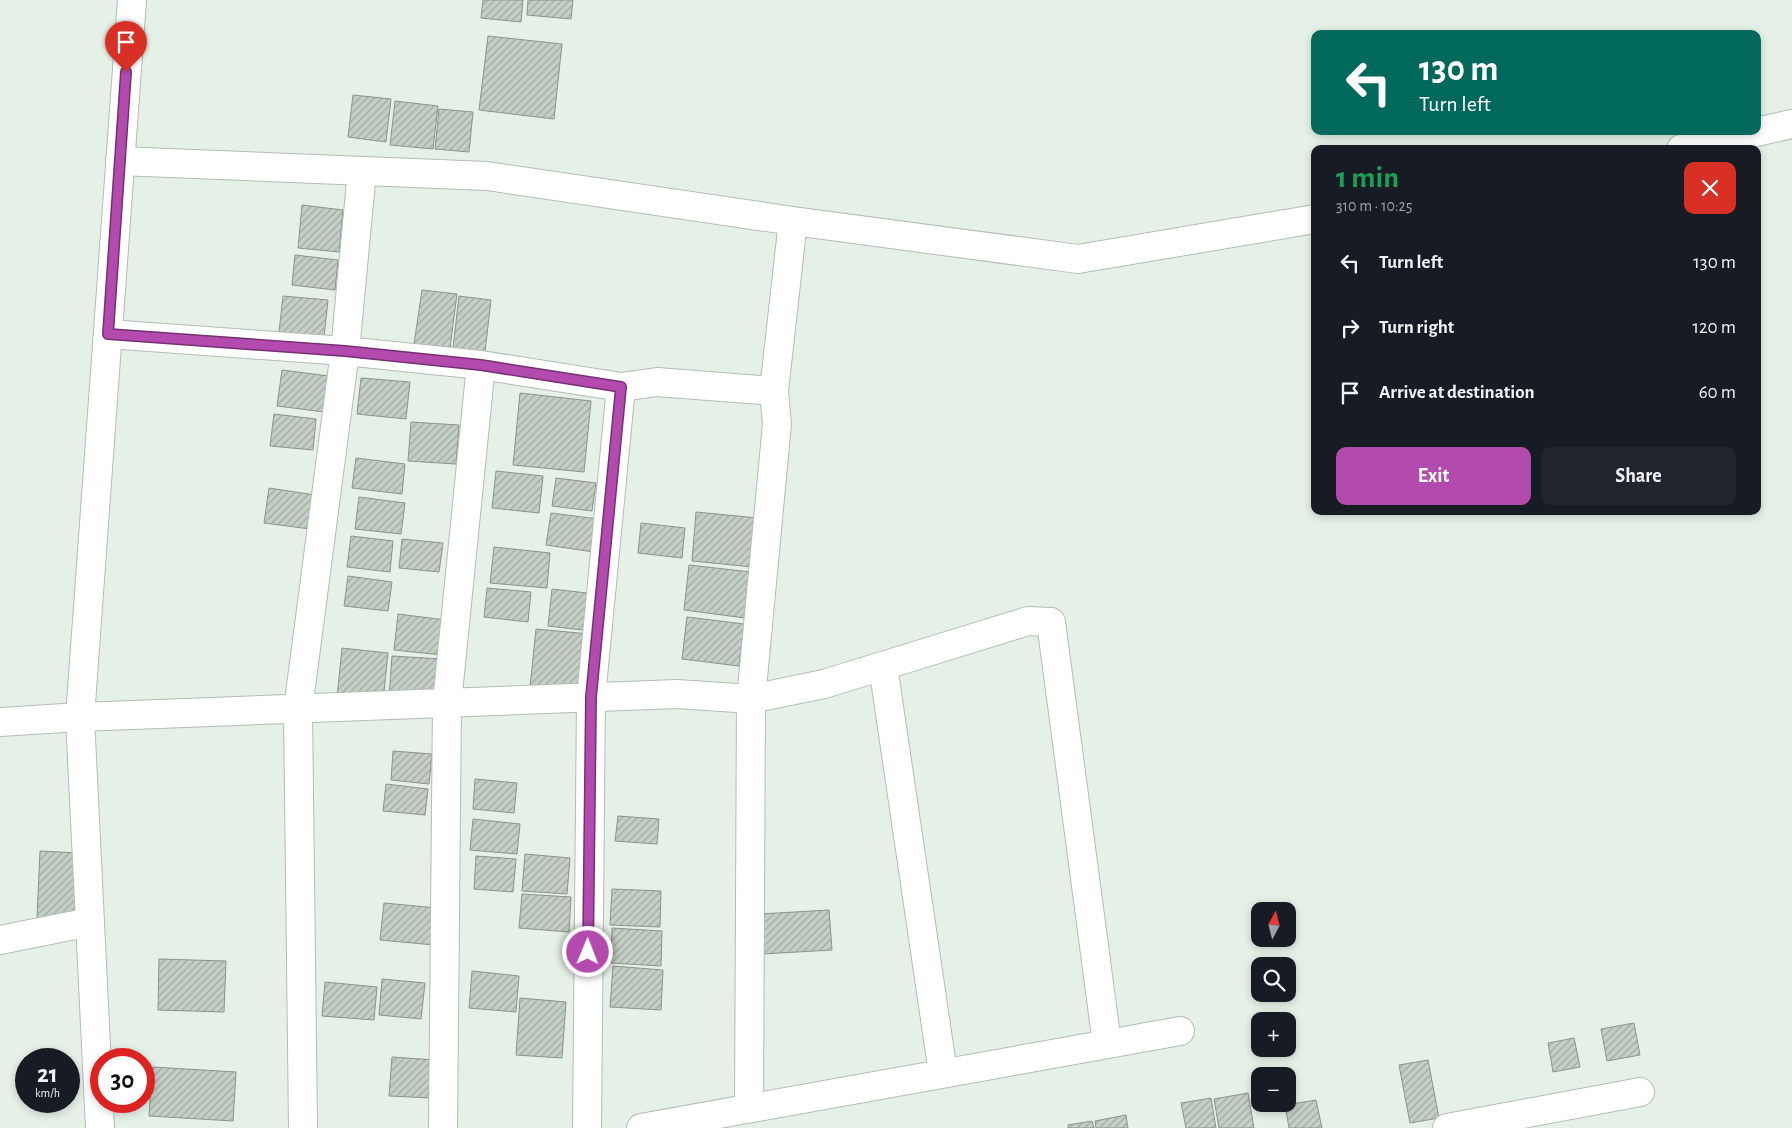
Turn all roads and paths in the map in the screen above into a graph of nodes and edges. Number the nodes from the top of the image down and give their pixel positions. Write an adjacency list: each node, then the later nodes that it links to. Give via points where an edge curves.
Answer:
1 (132, 0): 6 (street)
2 (1792, 124): 3 (street)
3 (1761, 131)
4 (1743, 135): 5 (street)
5 (1699, 145)
6 (120, 161): 7 (street); 10 (street)
7 (362, 171): 9 (street, via 487,176); 11 (street)
8 (1311, 220): 9 (street, via 1078,258)
9 (793, 221): 14 (street)
10 (108, 334): 11 (street); 20 (street)
11 (345, 351): 12 (street); 19 (street)
12 (481, 365): 13 (street); 18 (street)
13 (621, 387): 14 (street, via 657,382); 16 (street)
14 (774, 391): 17 (street, via 777,424)
15 (883, 666): 17 (street, via 824,684); 25 (street, via 1028,622 1051,622); 26 (street)
16 (591, 697): 17 (street, via 678,694); 18 (street); 32 (street)
17 (751, 699): 28 (street)
18 (447, 703): 19 (street); 31 (street)
19 (298, 709): 20 (street); 30 (street)
20 (80, 717): 21 (street); 22 (street)
21 (0, 722)
22 (90, 922): 23 (street); 29 (street)
23 (0, 940)
24 (1180, 1031): 25 (street)
25 (1107, 1044): 26 (street)
26 (943, 1074): 28 (street)
27 (1640, 1092): 34 (street)
28 (749, 1108): 33 (street)
29 (100, 1128)
30 (303, 1128)
31 (444, 1128)
32 (587, 1128)
33 (641, 1128)
34 (1447, 1128)

